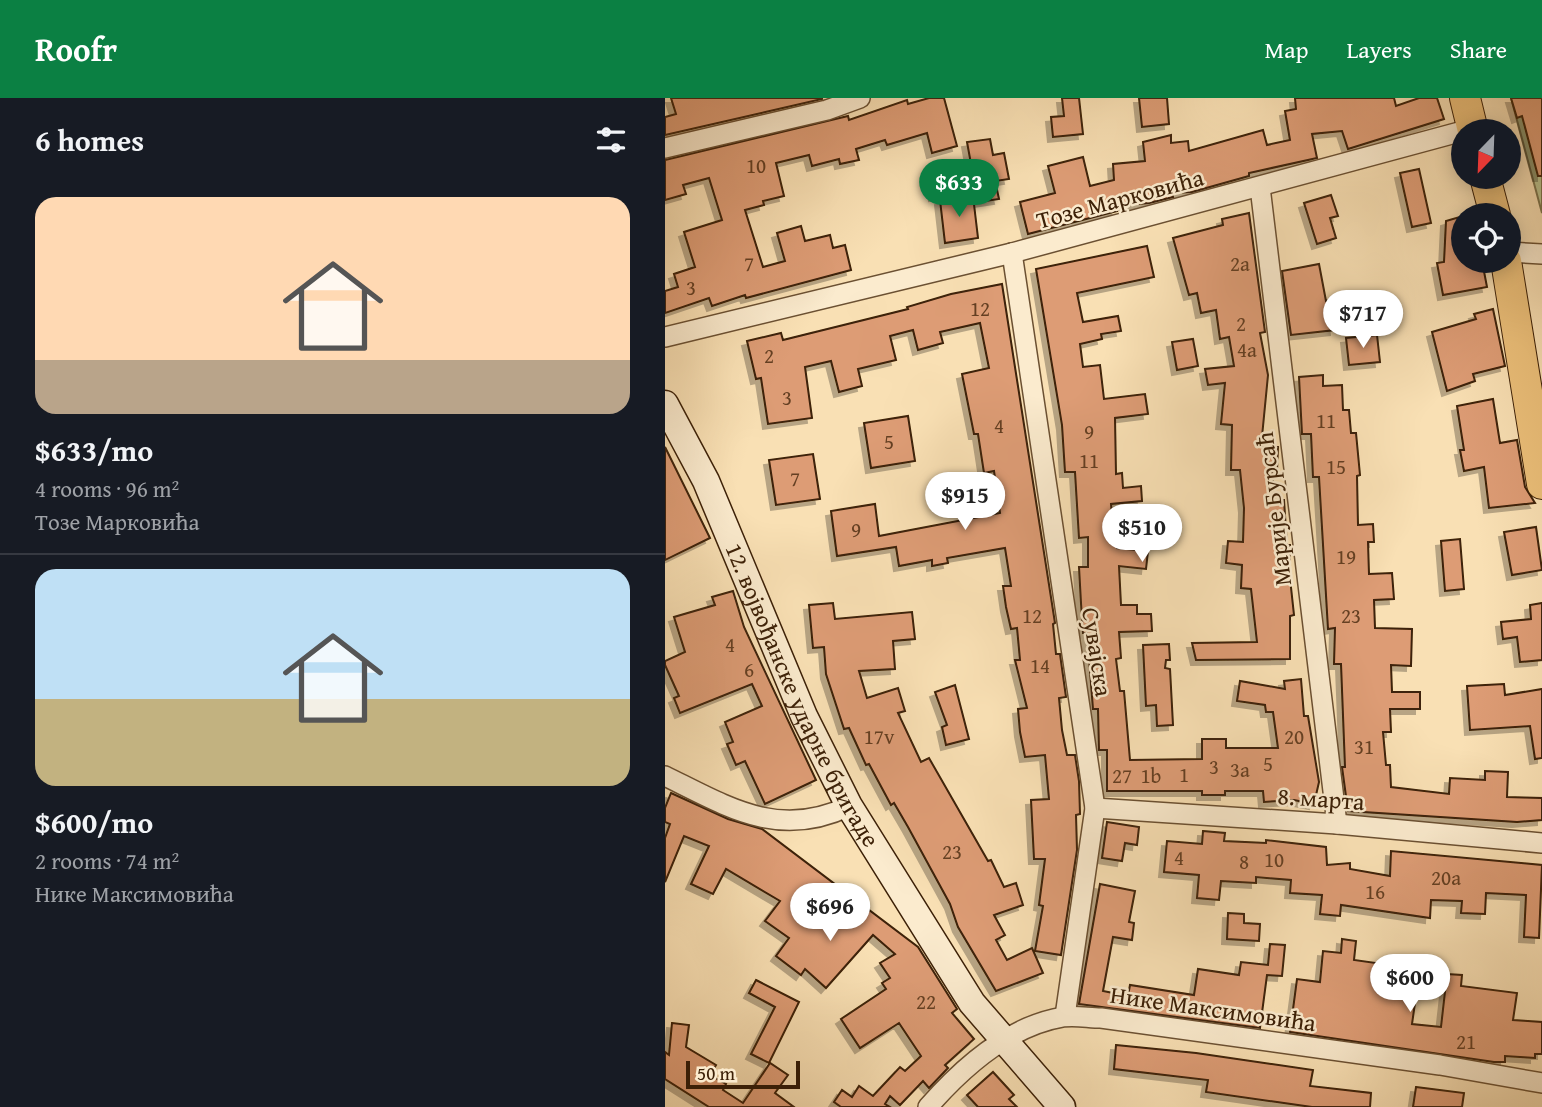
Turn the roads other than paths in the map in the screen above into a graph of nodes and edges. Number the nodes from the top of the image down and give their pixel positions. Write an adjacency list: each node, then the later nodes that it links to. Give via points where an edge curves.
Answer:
1 (860, 98): 3 (street)
2 (1465, 98): 4 (main road)
3 (835, 103): 6 (street)
4 (1467, 119)
5 (1451, 136): 7 (street, Тозе Марковића)
6 (665, 148)
7 (1260, 187): 8 (street, Тозе Марковића); 18 (street, Марије Бурсаћ)
8 (1012, 253): 12 (street, Тозе Марковића); 17 (street, Сувајска)
9 (1521, 253): 10 (street)
10 (1542, 254)
11 (1508, 273): 14 (main road)
12 (665, 337)
13 (665, 404): 16 (main road, 12. војвођанске ударне бригаде, via 706,481 804,716)
14 (1542, 484)
15 (665, 776): 16 (street, via 755,817 823,819)
16 (849, 806): 21 (main road, 12. војвођанске ударне бригаде, via 972,1003)
17 (1095, 808): 18 (street, 8. марта); 20 (street, Сувајска)
18 (1337, 824): 19 (street, 8. марта)
19 (1542, 843)
20 (1065, 1016): 21 (street, Нике Максимовића); 22 (street, Нике Максимовића, via 1440,1065)
21 (1006, 1039): 23 (street, Нике Максимовића, via 956,1074); 24 (main road, 12. војвођанске ударне бригаде)
22 (1542, 1083)
23 (928, 1107)
24 (1062, 1107)

